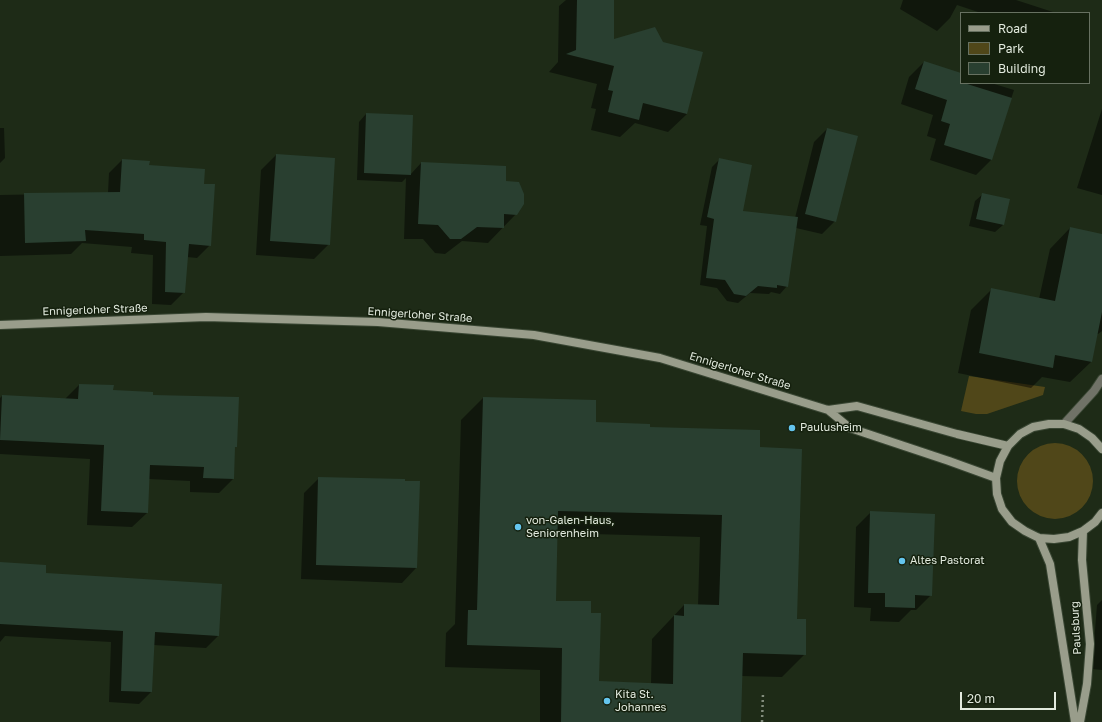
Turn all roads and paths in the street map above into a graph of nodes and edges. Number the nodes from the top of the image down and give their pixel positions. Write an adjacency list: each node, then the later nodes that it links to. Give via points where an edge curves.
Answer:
1 (0, 324): 3 (main road, Ennigerloher Straße, via 206,317 378,322 534,336 660,358)
2 (1102, 379): 4 (street)
3 (828, 410): 5 (main road, Ennigerloher Straße, via 857,406); 7 (main road, Ennigerloher Straße, via 850,428)
4 (1064, 424): 5 (main road, via 1033,427 1020,434); 6 (main road, via 1079,429)
5 (1008, 446): 7 (main road, via 1000,461)
6 (1102, 449)
7 (996, 478): 10 (main road, via 997,494 1002,509 1012,522)
8 (1102, 513): 9 (main road)
9 (1083, 531): 10 (main road, via 1069,537); 14 (main road, Paulsburg, via 1082,560 1090,644 1087,684)
10 (1039, 538): 13 (main road, Paulsburg, via 1050,564)
11 (763, 693): 12 (path)
12 (762, 722)
13 (1075, 722)
14 (1080, 722)

